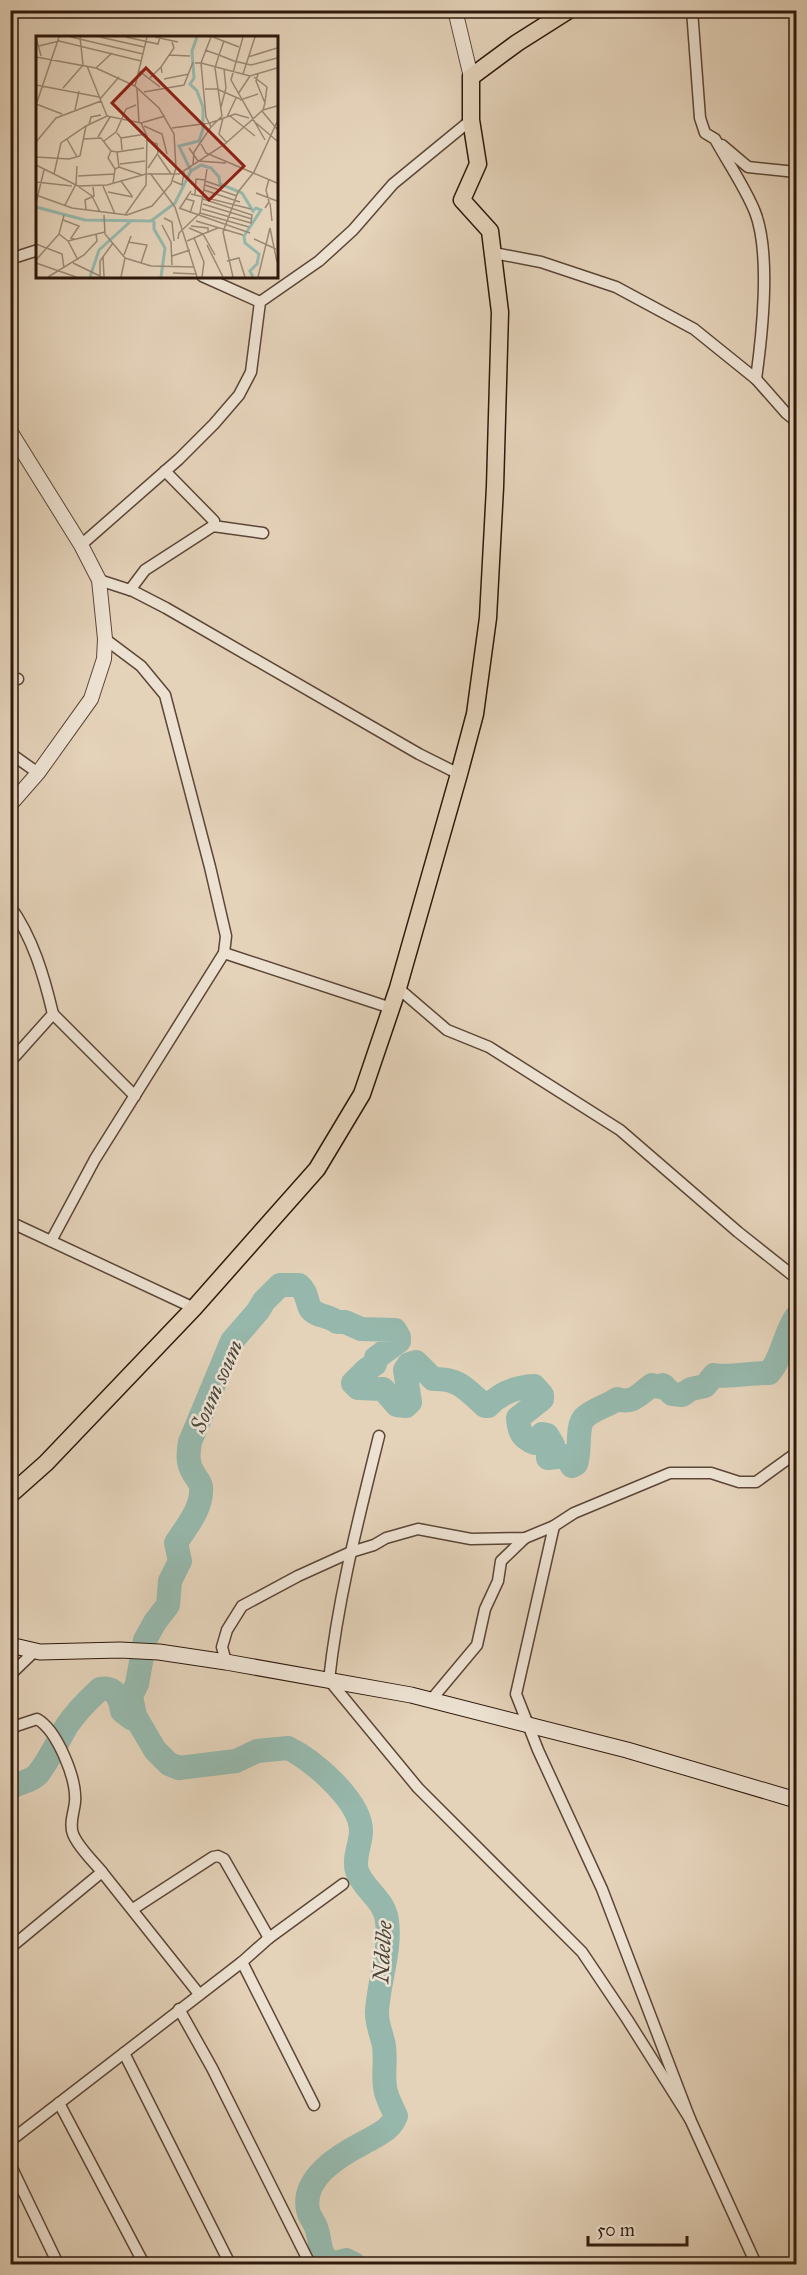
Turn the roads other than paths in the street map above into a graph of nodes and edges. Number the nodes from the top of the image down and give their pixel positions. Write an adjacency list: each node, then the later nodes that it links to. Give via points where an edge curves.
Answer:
1 (455, 10): 4 (street)
2 (569, 10): 4 (main road)
3 (692, 10): 6 (street, via 700,118 705,133)
4 (471, 77): 5 (main road)
5 (471, 120): 9 (main road, via 478,164 462,200 490,231); 12 (street, via 393,184 353,230 319,261)
6 (715, 139): 7 (street, via 748,167); 13 (street, via 756,213 760,236 763,328)
7 (796, 172)
8 (36, 251): 10 (street)
9 (494, 254): 13 (street, via 541,262 616,287 694,329); 25 (main road, via 500,312 488,618 475,714)
10 (10, 259)
11 (206, 278): 12 (street)
12 (260, 302): 16 (street, via 251,372 214,424)
13 (756, 379): 14 (street)
14 (796, 420)
15 (10, 431): 19 (street)
16 (165, 471): 17 (street, via 214,521); 19 (street)
17 (213, 526): 18 (street); 21 (street, via 145,570)
18 (263, 533)
19 (81, 545): 20 (street)
20 (99, 580): 21 (street); 22 (street)
21 (130, 590): 25 (street)
22 (105, 639): 24 (street, via 104,659 91,699); 28 (street, via 141,666 165,695 212,878 225,936)
23 (10, 753): 24 (street)
24 (38, 773): 26 (street)
25 (459, 774): 29 (main road)
26 (10, 805)
27 (10, 906): 31 (street, via 31,942)
28 (224, 953): 30 (street); 33 (street)
29 (398, 988): 30 (main road); 36 (street, via 447,1030 489,1047 620,1130)
30 (391, 1008): 37 (main road, via 362,1094 317,1169)
31 (53, 1014): 32 (street); 33 (street)
32 (10, 1062)
33 (135, 1096): 35 (street, via 95,1159)
34 (10, 1222): 35 (street)
35 (51, 1241): 37 (street)
36 (796, 1278)
37 (194, 1308): 40 (main road, via 46,1463)
38 (379, 1436): 43 (street)
39 (796, 1453): 41 (street, via 756,1482 739,1482 711,1473 670,1473 574,1513)
40 (10, 1495)
41 (554, 1526): 42 (street); 50 (street, via 516,1694)
42 (525, 1538): 43 (street, via 471,1539 418,1529); 49 (street, via 501,1561 477,1645)
43 (351, 1552): 46 (street, via 242,1606 222,1647); 48 (street)
44 (10, 1645): 45 (main road)
45 (35, 1651): 46 (main road, via 159,1652); 47 (street)
46 (226, 1662): 48 (main road)
47 (10, 1675)
48 (329, 1680): 49 (main road); 64 (street, via 417,1788 582,1952)
49 (431, 1700): 50 (main road)
50 (527, 1723): 52 (main road); 64 (street, via 602,1889)
51 (10, 1728): 53 (street, via 37,1719 50,1730 73,1785 74,1836)
52 (796, 1800)
53 (102, 1872): 55 (street); 57 (street)
54 (343, 1884): 56 (street)
55 (133, 1909): 56 (street, via 218,1856 224,1859); 59 (street)
56 (269, 1938): 58 (street)
57 (10, 1948)
58 (242, 1962): 59 (street); 63 (street)
59 (199, 1994): 60 (street)
60 (179, 2009): 61 (street); 70 (street)
61 (124, 2053): 62 (street); 69 (street)
62 (58, 2103): 65 (street); 68 (street)
63 (314, 2105)
64 (690, 2120): 71 (street)
65 (10, 2141)
66 (10, 2164): 67 (street)
67 (58, 2265)
68 (144, 2265)
69 (230, 2265)
70 (310, 2265)
71 (756, 2265)

